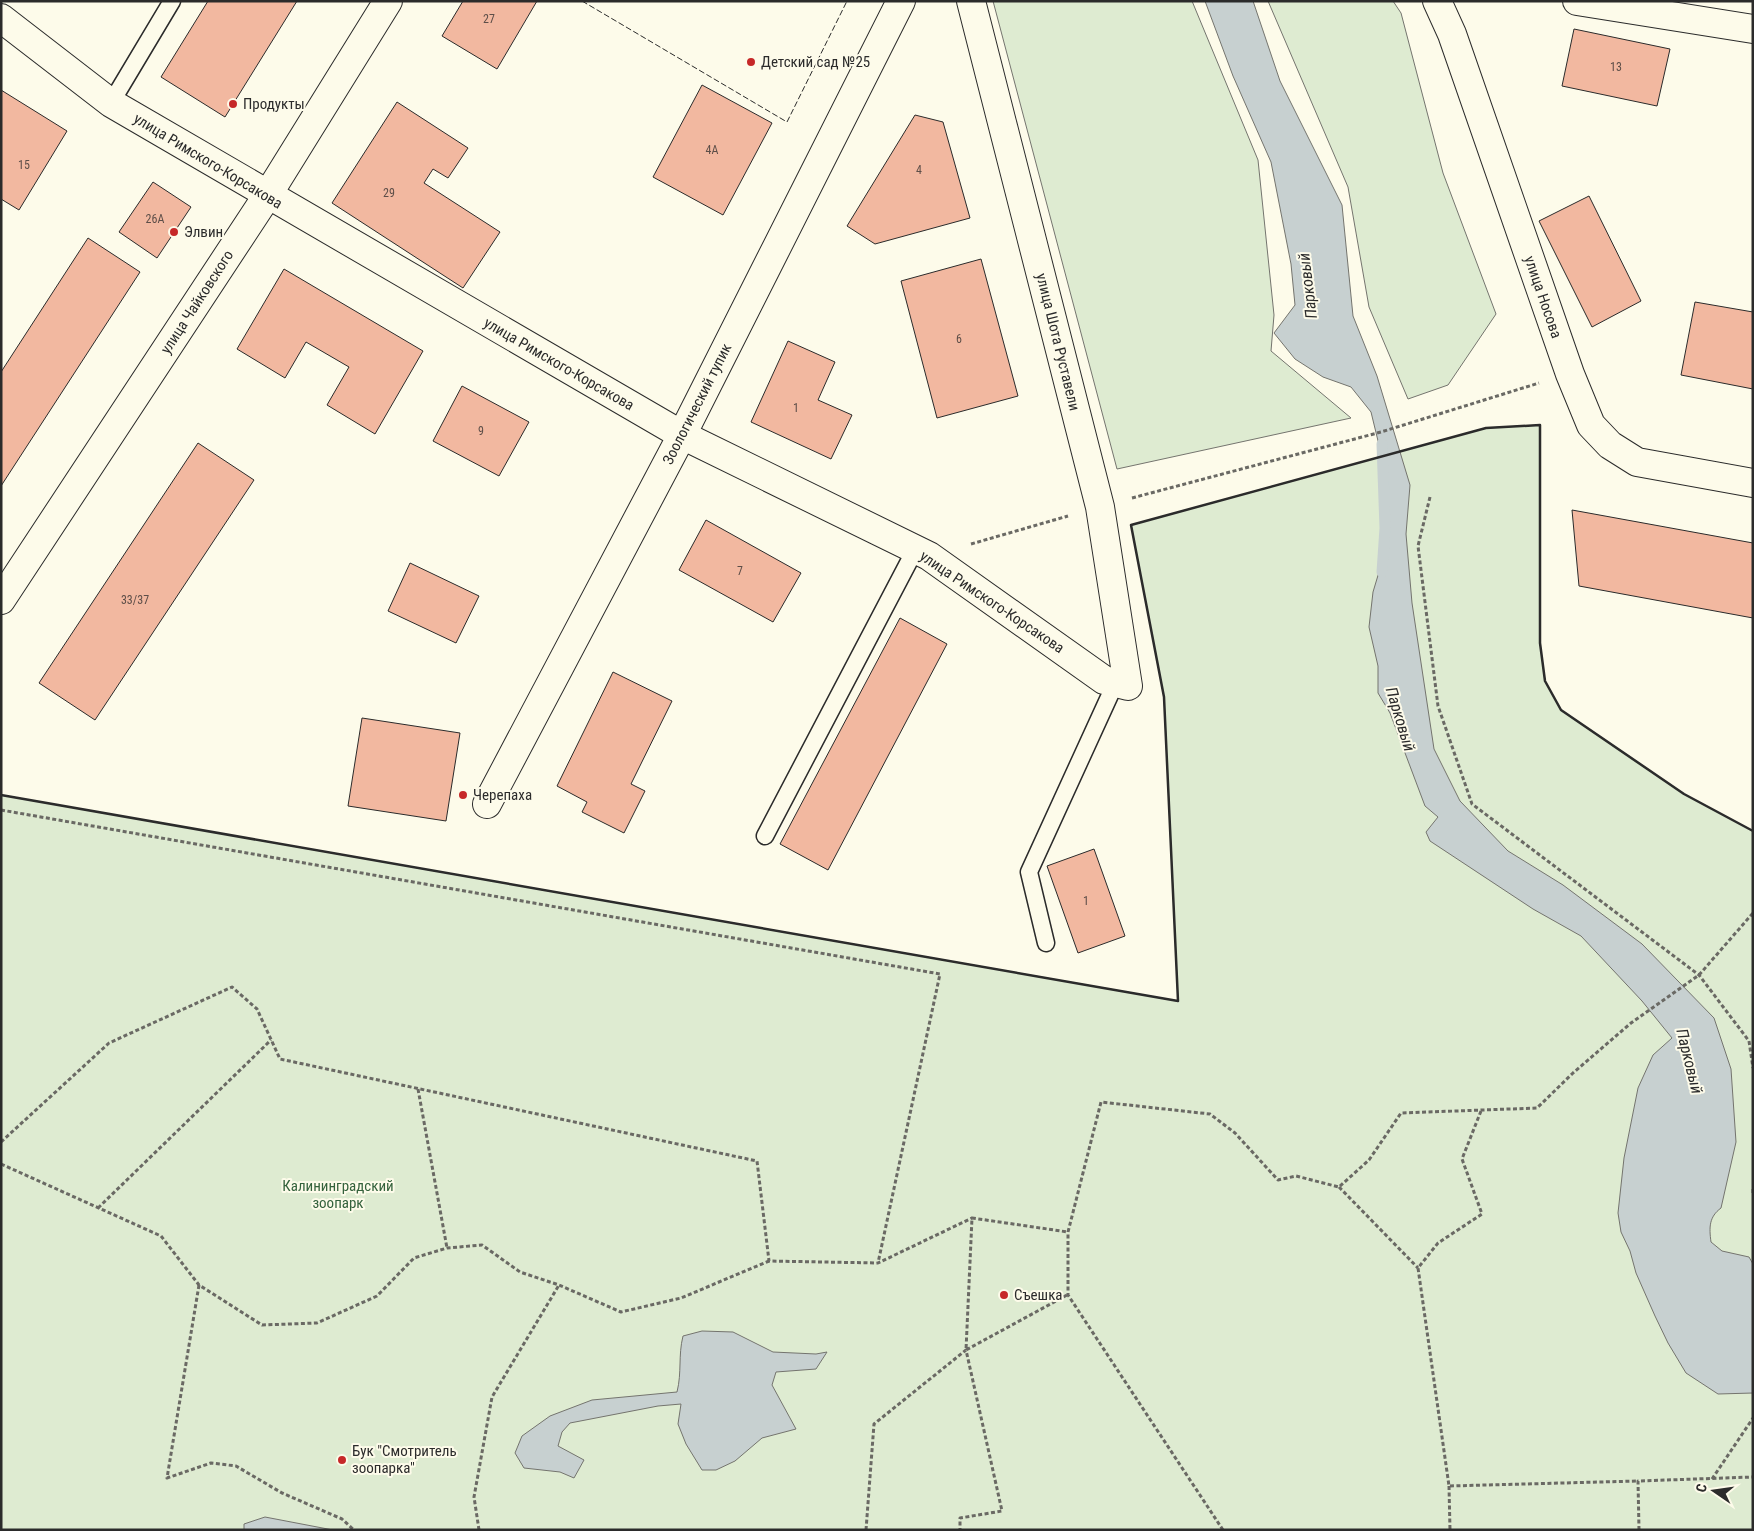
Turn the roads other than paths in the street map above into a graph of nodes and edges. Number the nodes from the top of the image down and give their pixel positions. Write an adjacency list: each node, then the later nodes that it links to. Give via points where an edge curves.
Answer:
1 (172, 1): 9 (lane)
2 (388, 1): 10 (street, улица Чайковского)
3 (900, 1): 11 (street, Зоологический тупик)
4 (971, 1): 15 (street, улица Шота Руставели, via 1100,506)
5 (1437, 1): 12 (street, улица Носова, via 1452,34 1570,374 1592,425 1610,445 1637,462)
6 (1577, 1): 8 (street)
7 (1, 18): 9 (street, улица Римского-Корсакова)
8 (1753, 30)
9 (110, 103): 10 (street, улица Римского-Корсакова)
10 (267, 196): 11 (street, улица Римского-Корсакова); 14 (street, улица Чайковского)
11 (682, 435): 13 (street, улица Римского-Корсакова); 16 (street, Зоологический тупик)
12 (1753, 482)
13 (915, 550): 15 (street, улица Римского-Корсакова, via 929,556 1104,680); 17 (lane)
14 (1, 600)
15 (1122, 685): 18 (lane, via 1029,872)
16 (487, 804)
17 (765, 836)
18 (1046, 943)

